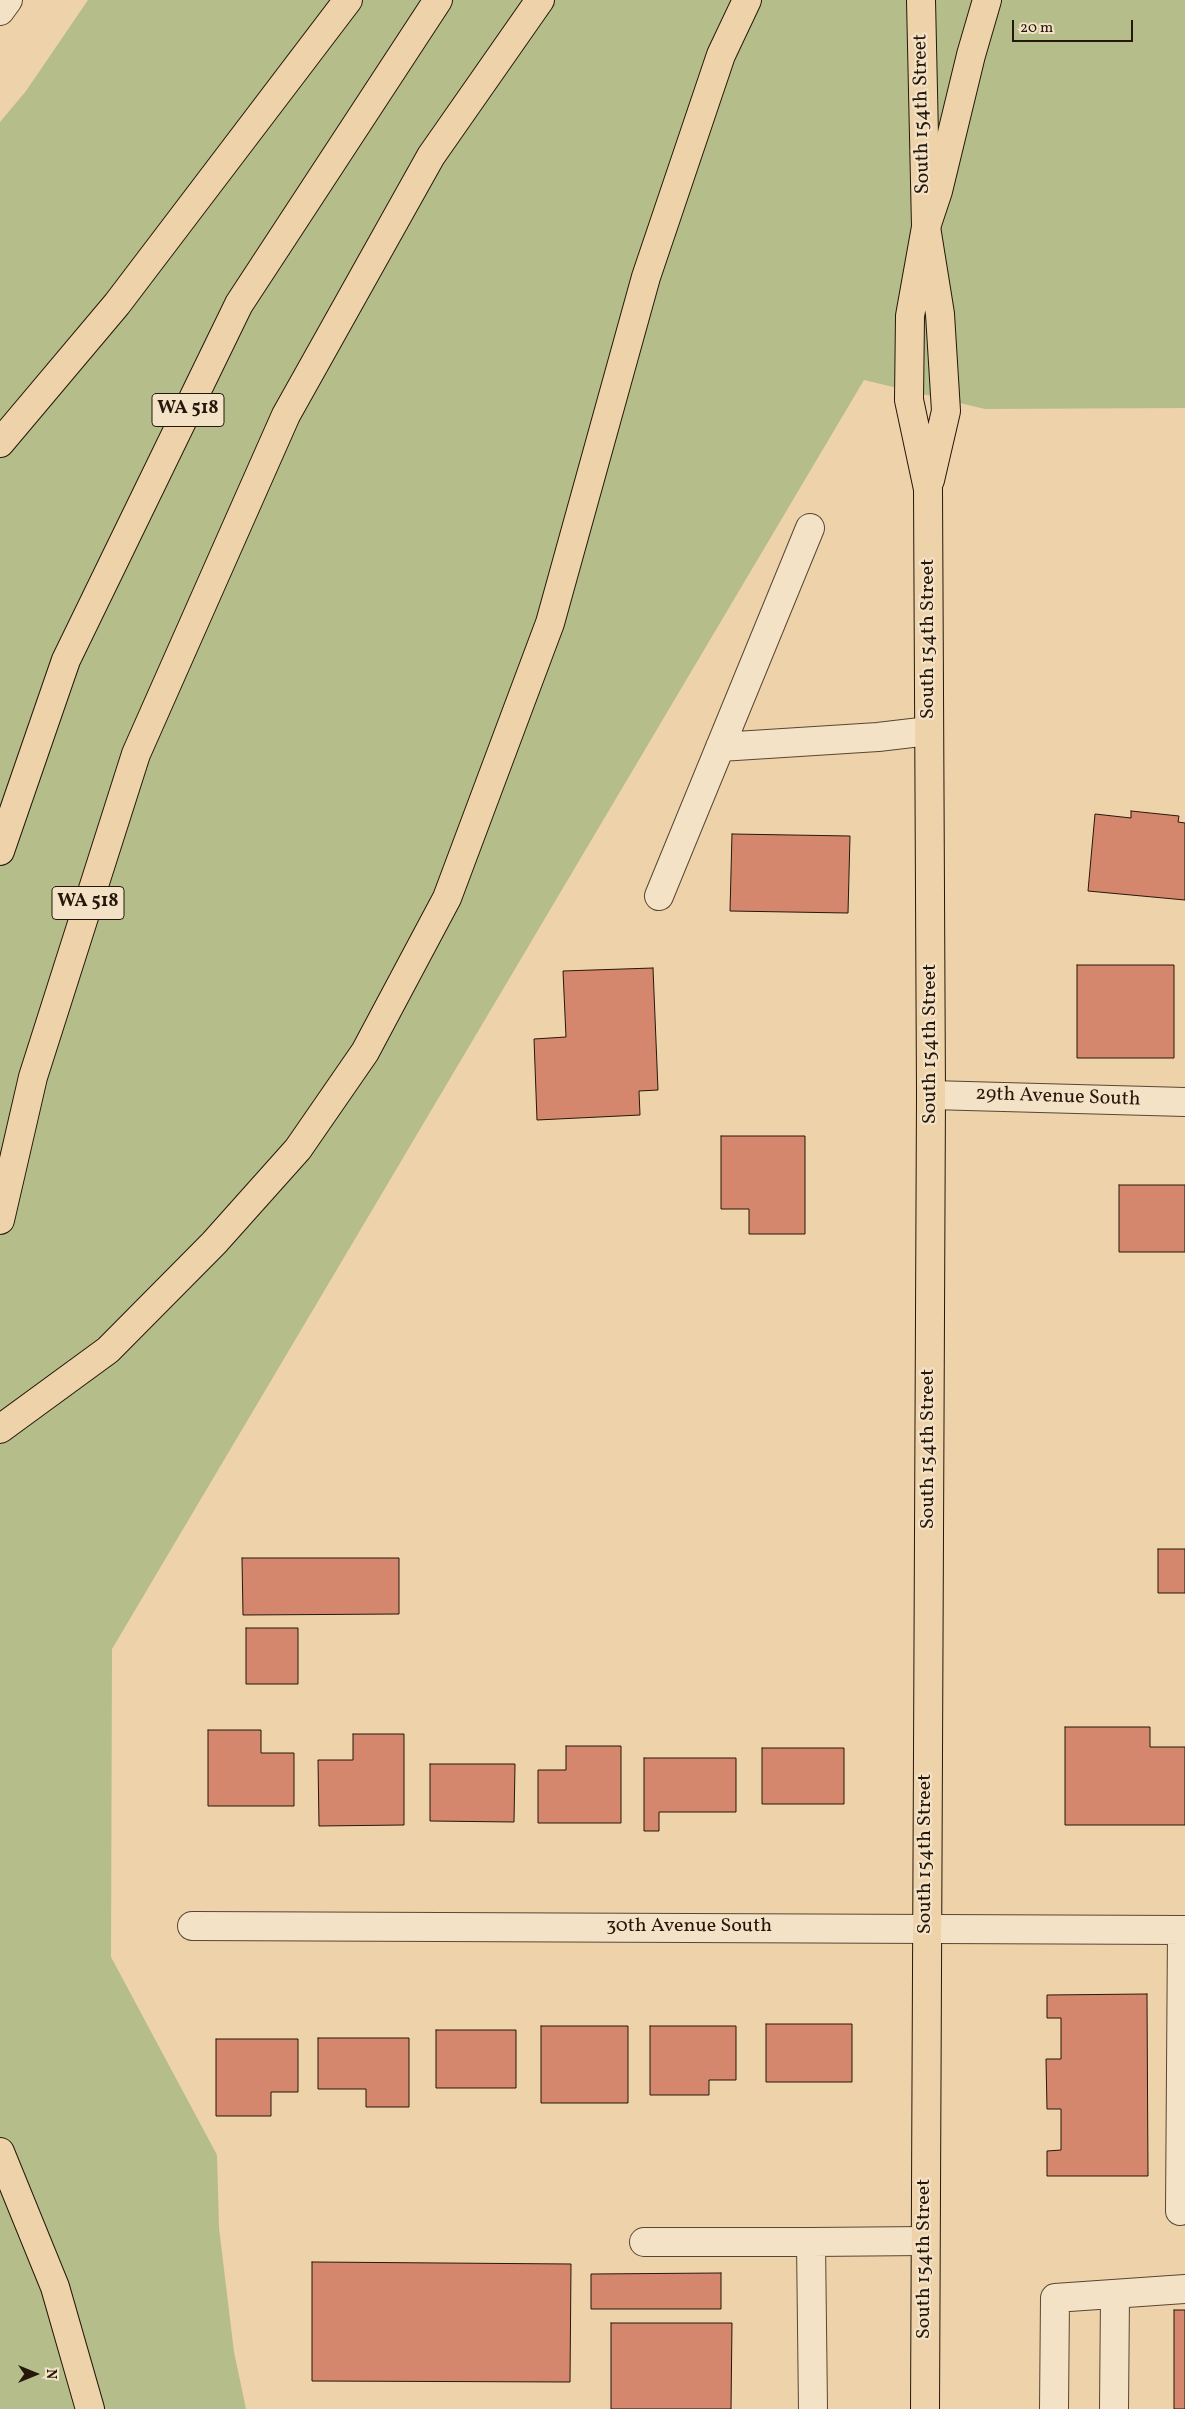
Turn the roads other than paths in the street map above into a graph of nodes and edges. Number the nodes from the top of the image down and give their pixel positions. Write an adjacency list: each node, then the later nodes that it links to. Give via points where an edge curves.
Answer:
1 (8, 0): 8 (street)
2 (348, 0): 10 (main road, via 117,304)
3 (438, 0): 15 (main road, WA 518, via 239,304 66,660)
4 (540, 0): 19 (main road, WA 518, via 426,164 286,415 136,754 33,1077)
5 (747, 0): 20 (main road, via 721,55 646,277 550,623 447,898 365,1052 298,1149 214,1243 108,1350)
6 (921, 0): 9 (main road, South 154th Street)
7 (988, 0): 9 (main road)
8 (0, 11)
9 (926, 227): 11 (main road, South 154th Street, via 940,314 946,410); 11 (main road, South 154th Street, via 910,316 909,400)
10 (0, 443)
11 (928, 489): 13 (main road, South 154th Street)
12 (810, 528): 14 (street)
13 (929, 731): 14 (street); 17 (main road, South 154th Street)
14 (720, 747): 16 (street)
15 (0, 851)
16 (659, 896)
17 (931, 1095): 18 (street, 29th Avenue South); 22 (main road, South 154th Street)
18 (1185, 1102)
19 (0, 1220)
20 (0, 1430)
21 (192, 1926): 22 (street, 30th Avenue South)
22 (926, 1928): 23 (street, 30th Avenue South); 26 (main road, South 154th Street)
23 (1184, 1930): 25 (street)
24 (0, 2152): 31 (main road, via 55,2287)
25 (1180, 2211)
26 (925, 2241): 28 (street); 33 (main road, South 154th Street)
27 (644, 2242): 28 (street)
28 (812, 2242): 32 (street)
29 (1185, 2289): 30 (street)
30 (1115, 2295): 34 (street, via 1055,2298); 35 (street)
31 (90, 2409)
32 (813, 2409)
33 (925, 2409)
34 (1054, 2409)
35 (1114, 2409)

